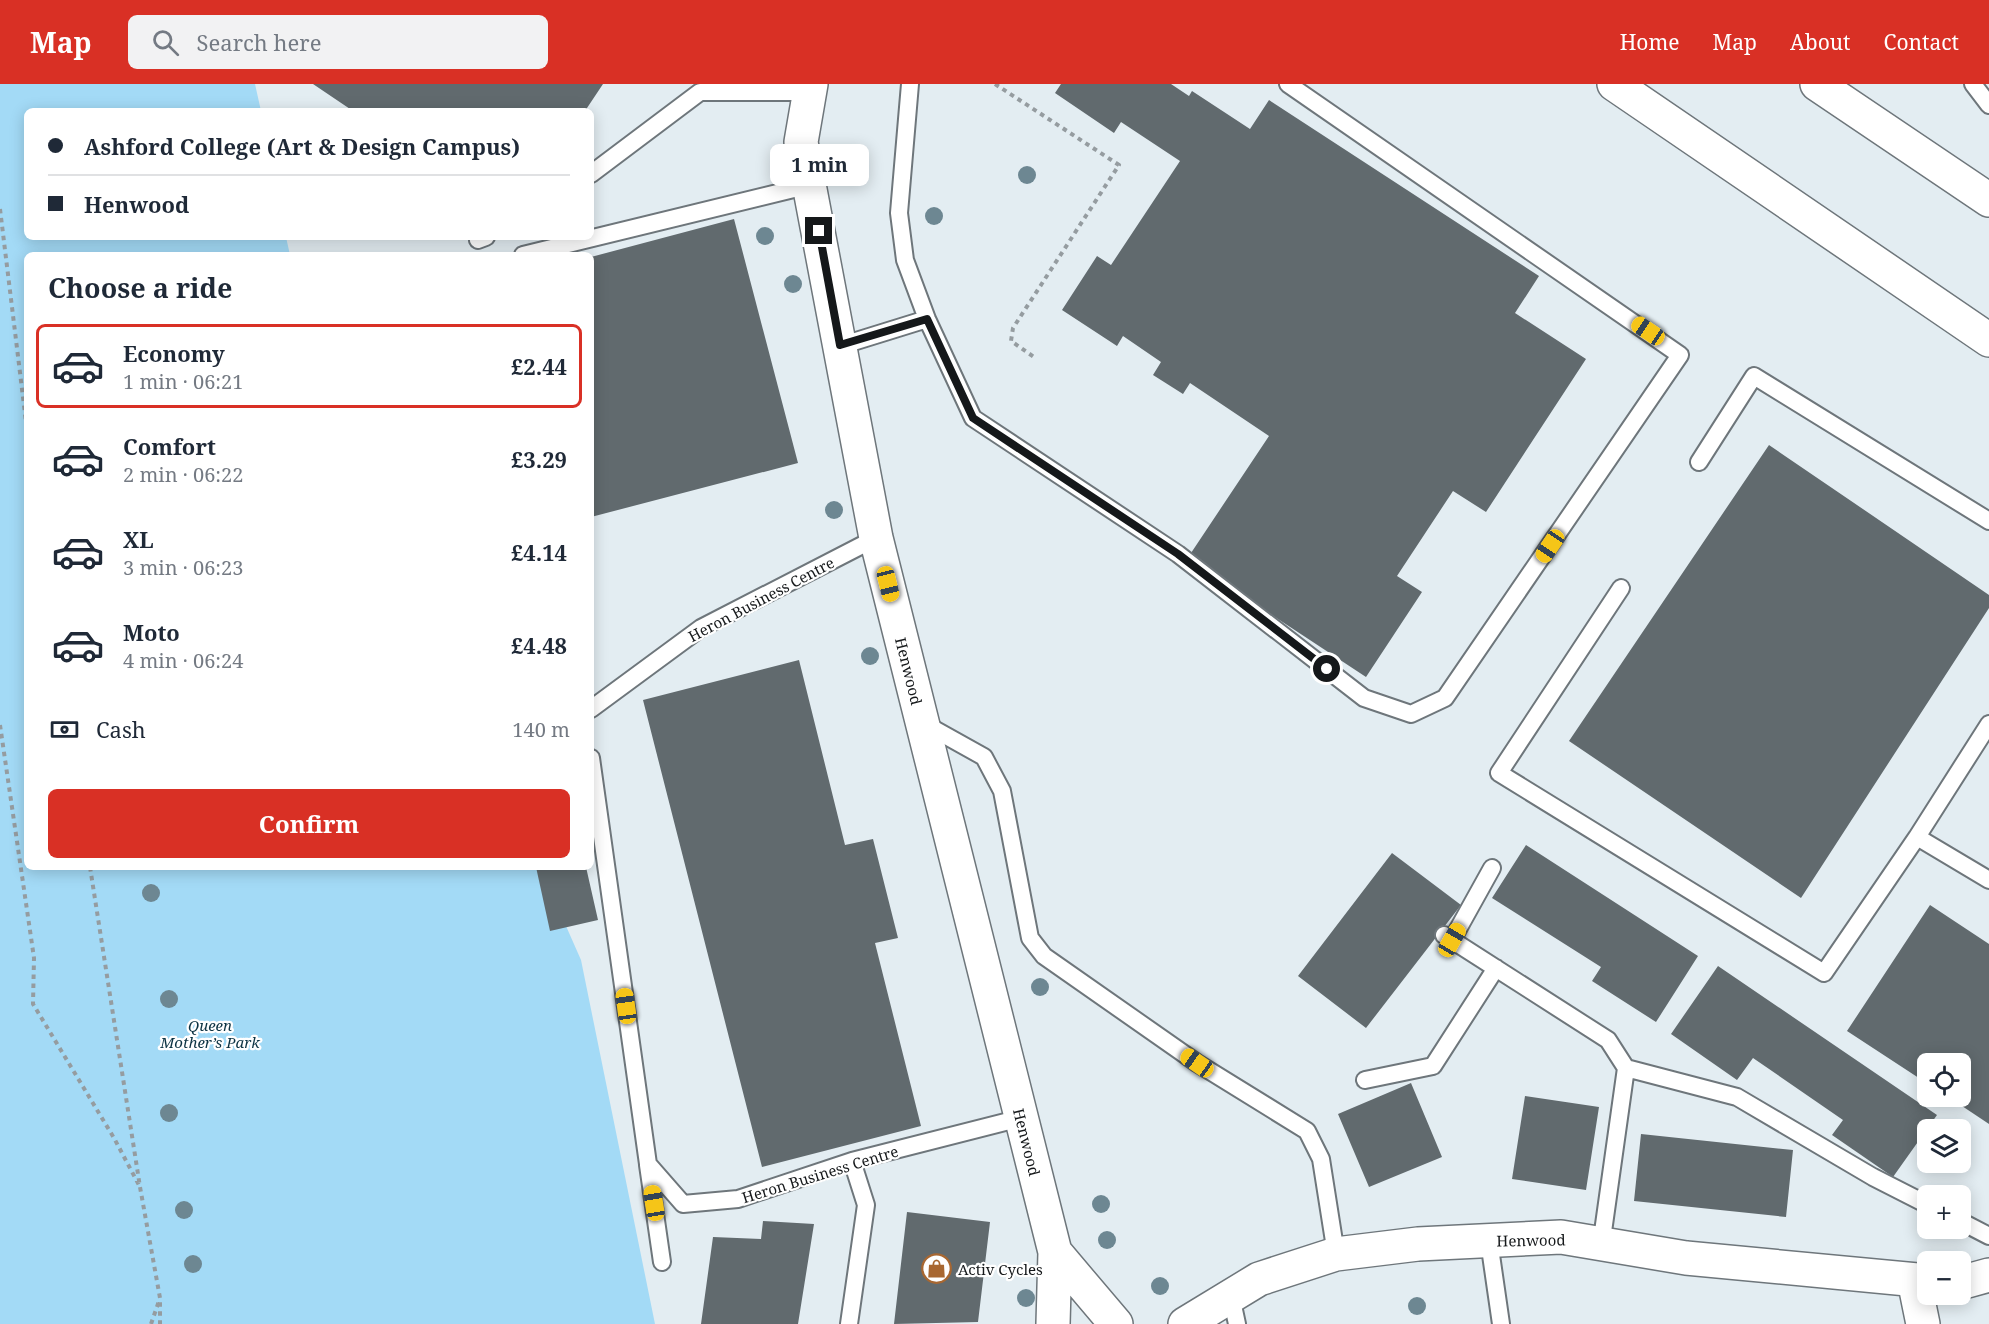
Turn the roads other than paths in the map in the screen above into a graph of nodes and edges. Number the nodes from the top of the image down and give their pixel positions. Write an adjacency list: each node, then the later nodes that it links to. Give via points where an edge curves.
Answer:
1 (909, 84): 14 (lane, via 899,213 904,260)
2 (1288, 84): 14 (lane, via 1680,355 1445,698 1411,714 1364,698 1178,554 973,418)
3 (1614, 84): 15 (main road)
4 (1817, 84): 10 (main road)
5 (1972, 84): 7 (lane)
6 (810, 88): 8 (lane, via 700,92); 9 (main road, Henwood, via 801,142)
7 (1989, 105)
8 (594, 172)
9 (810, 184): 11 (lane); 16 (main road, Henwood)
10 (1989, 200)
11 (594, 237)
12 (584, 240): 13 (lane)
13 (535, 252)
14 (927, 319): 16 (lane)
15 (1989, 340)
16 (840, 345): 19 (main road, Henwood)
17 (1699, 462): 18 (lane, via 1754,376)
18 (1989, 521)
19 (876, 538): 21 (lane, Heron Business Centre, via 701,628); 22 (main road, Henwood)
20 (1621, 588): 25 (lane, via 1499,773 1824,973)
21 (594, 707)
22 (922, 723): 31 (main road, Henwood); 40 (lane, via 984,758 1002,791 1030,938 1044,956 1197,1063 1306,1131 1321,1159)
23 (1989, 724): 25 (lane)
24 (594, 779): 33 (lane)
25 (1917, 837): 27 (lane)
26 (1492, 868): 28 (lane, via 1448,938)
27 (1989, 880)
28 (1496, 968): 29 (lane, via 1608,1040); 30 (lane, via 1433,1066)
29 (1626, 1068): 34 (lane, via 1737,1097); 38 (lane)
30 (1365, 1080)
31 (1021, 1118): 32 (lane, Heron Business Centre); 39 (main road, Henwood)
32 (852, 1161): 33 (lane, Heron Business Centre, via 738,1199 683,1204); 47 (lane, via 866,1206)
33 (648, 1164): 41 (lane)
34 (1917, 1199)
35 (1971, 1227): 36 (lane)
36 (1989, 1236)
37 (1489, 1241): 38 (main road, Henwood, via 1561,1238); 40 (main road, Henwood, via 1418,1244); 51 (lane)
38 (1601, 1246): 44 (main road, Henwood)
39 (1055, 1252): 48 (main road, Henwood); 49 (main road, Henwood)
40 (1336, 1254): 46 (main road, Henwood, via 1259,1279)
41 (662, 1262)
42 (1989, 1275): 43 (main road)
43 (1971, 1280)
44 (1917, 1281)
45 (1922, 1305): 52 (main road)
46 (1234, 1310): 50 (main road, Henwood)
47 (849, 1324)
48 (1053, 1324)
49 (1116, 1324)
50 (1185, 1324)
51 (1501, 1324)
52 (1923, 1324)

